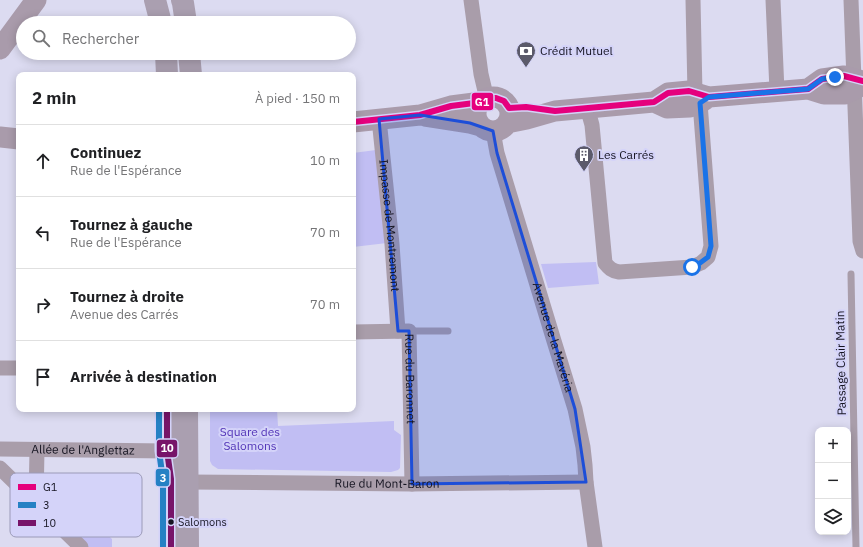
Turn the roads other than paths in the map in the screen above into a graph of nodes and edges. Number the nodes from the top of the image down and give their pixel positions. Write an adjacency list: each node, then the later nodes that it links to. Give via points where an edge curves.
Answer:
1 (36, 0): 7 (main road)
2 (155, 0): 8 (main road)
3 (471, 0): 16 (street)
4 (693, 0): 15 (street)
5 (774, 0): 14 (street)
6 (851, 0): 13 (street)
7 (24, 16)
8 (159, 16)
9 (16, 27): 10 (main road)
10 (0, 49)
11 (189, 60): 12 (main road)
12 (190, 72)
13 (858, 84): 14 (main road, via 844,76 822,79 808,89); 22 (street, via 860,241)
14 (777, 91): 15 (main road)
15 (701, 97): 17 (main road, via 689,91 668,93 654,102); 17 (street, via 711,246 708,257 692,267 619,272 611,270 605,263 592,125)
16 (485, 100): 18 (main road); 21 (main road, via 496,98 504,101); 21 (main road, via 478,106 478,120)
17 (587, 107): 21 (main road, via 555,111 526,107)
18 (420, 115): 19 (main road); 21 (main road, via 470,123)
19 (379, 119): 20 (main road); 24 (street, Impasse de Montremont)
20 (356, 122)
21 (498, 122): 38 (street, Avenue de la Mavéria, via 497,153 575,409 583,447)
22 (863, 251)
23 (851, 274): 45 (lane, Passage Clair Matin)
24 (404, 331): 25 (lane); 26 (street, Rue du Baronnet); 39 (street, Rue du Baronnet)
25 (448, 331)
26 (356, 332)
27 (0, 368): 28 (street)
28 (16, 368)
29 (167, 412): 33 (main road)
30 (187, 412): 37 (main road)
31 (0, 450): 32 (street, Allée de l'Anglettaz)
32 (37, 450): 33 (street, Allée de l'Anglettaz); 35 (street)
33 (167, 451): 42 (main road, via 171,479)
34 (0, 468): 36 (street)
35 (37, 473)
36 (10, 477)
37 (187, 482): 39 (street, Rue du Mont-Baron); 43 (main road)
38 (586, 482): 39 (street, Rue du Mont-Baron); 44 (street, Avenue de la Mavéria)
39 (412, 484)
40 (71, 537): 41 (street)
41 (81, 547)
42 (171, 547)
43 (188, 547)
44 (595, 547)
45 (856, 547)

